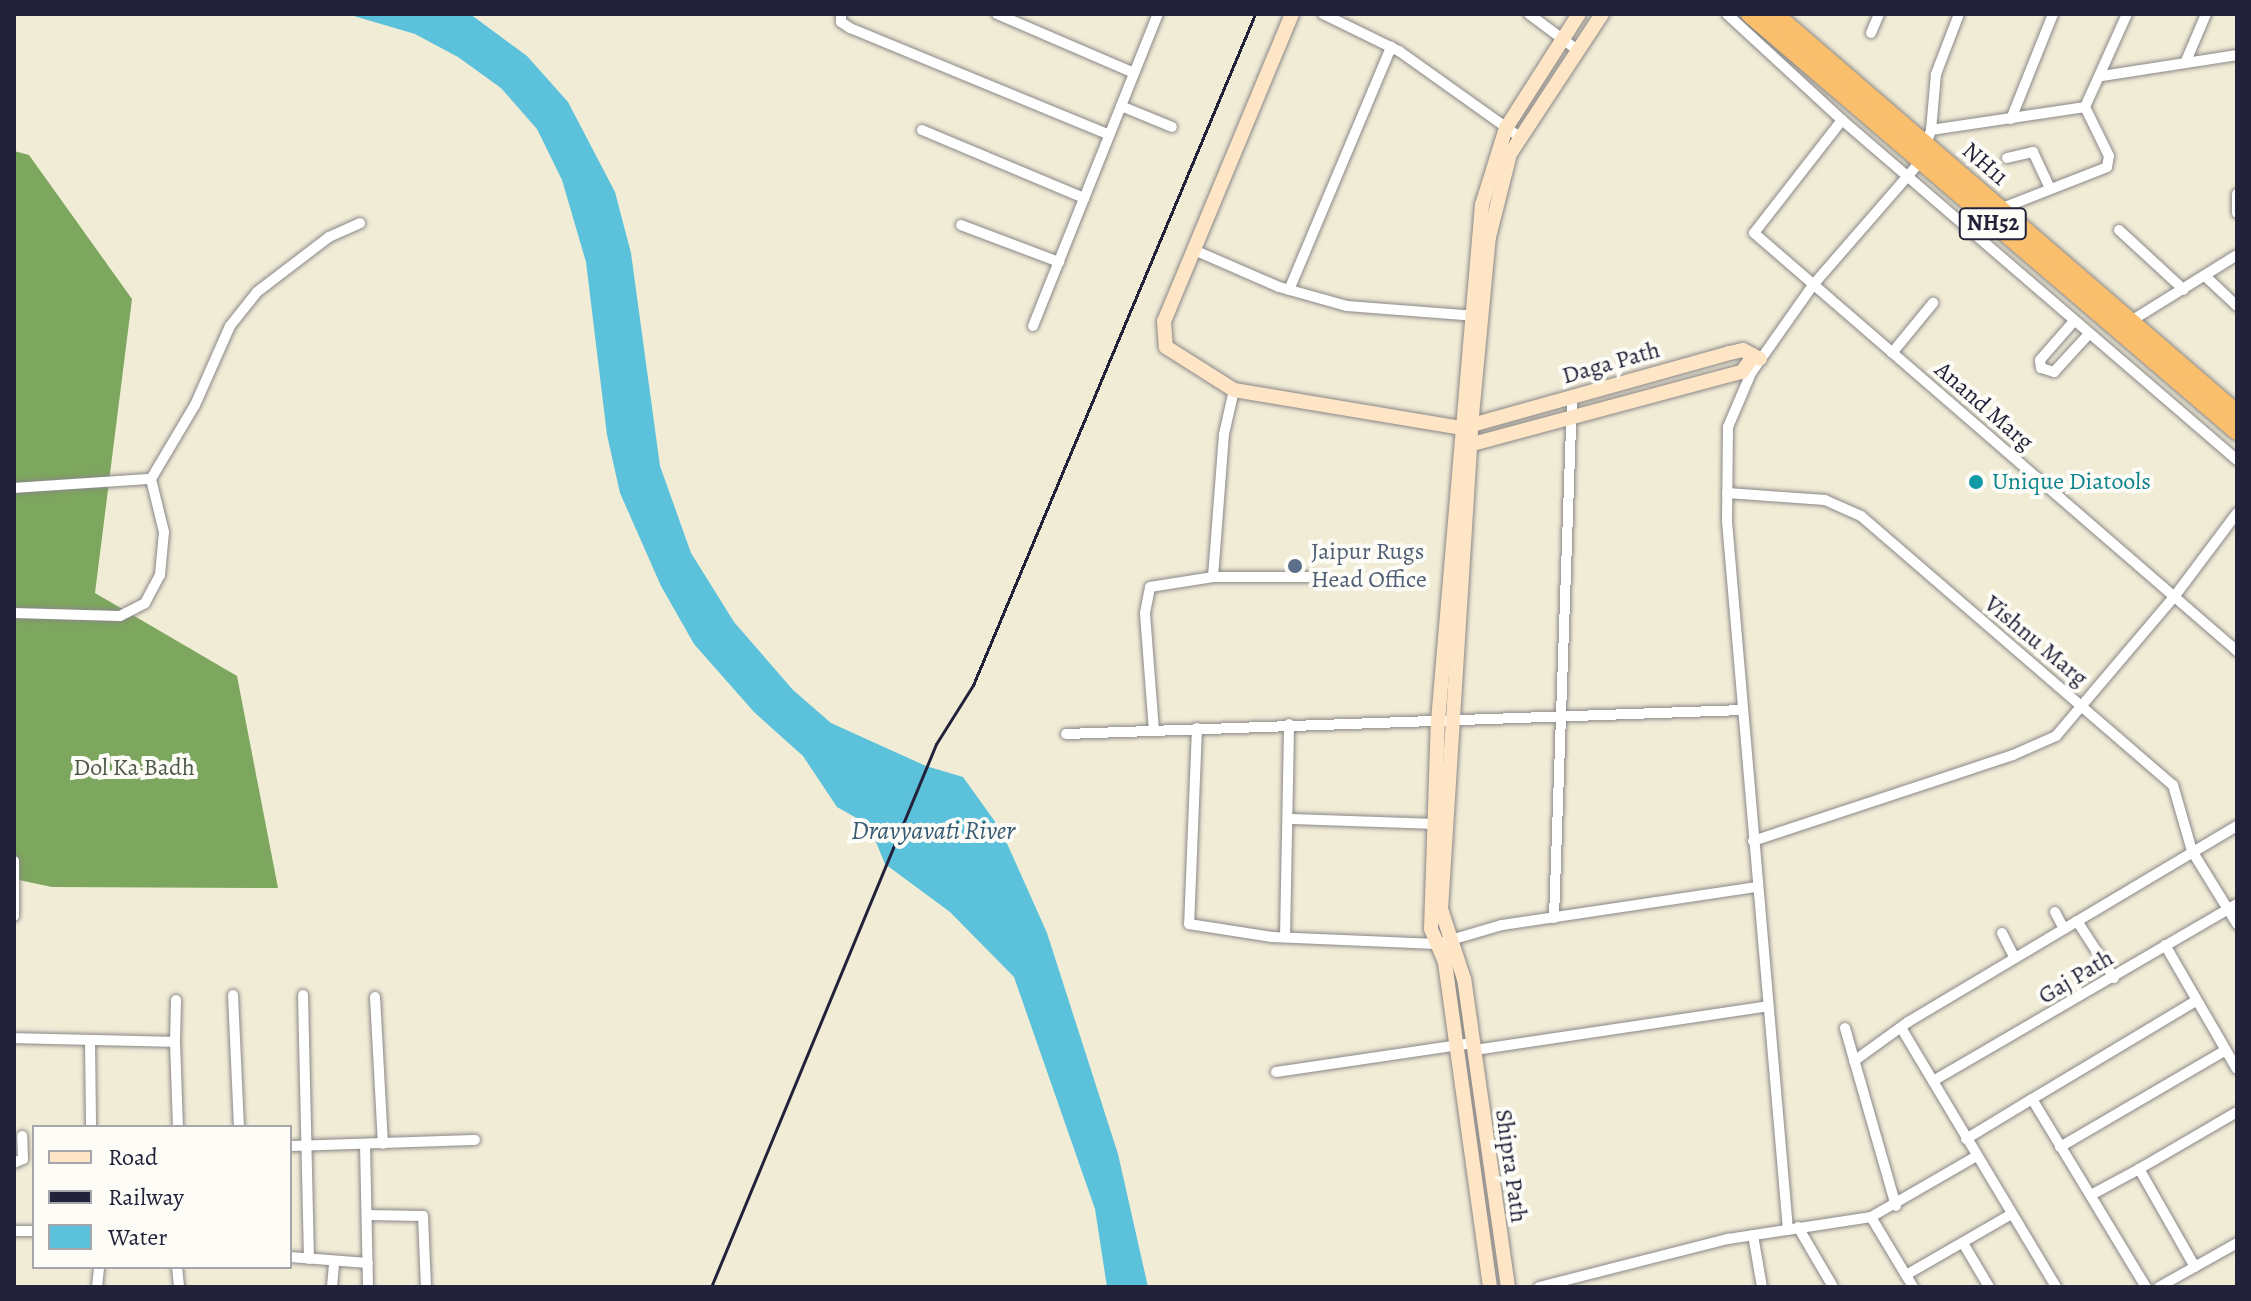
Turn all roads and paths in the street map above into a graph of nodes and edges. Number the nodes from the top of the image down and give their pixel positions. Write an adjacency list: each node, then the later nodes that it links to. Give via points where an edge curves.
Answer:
1 (841, 14): 32 (street, via 841,22 850,28)
2 (997, 14): 23 (street)
3 (1158, 14): 23 (street)
4 (1292, 14): 43 (street)
5 (1323, 14): 19 (street)
6 (1529, 14): 18 (street)
7 (1579, 14): 18 (street)
8 (1602, 14): 20 (street)
9 (1727, 14): 28 (street)
10 (1750, 14): 33 (highway, NH52)
11 (1879, 14): 17 (street)
12 (1959, 14): 33 (street, via 1936,74)
13 (2127, 14): 24 (street)
14 (2206, 14): 22 (street)
15 (1777, 15): 33 (highway, NH11 / NH52)
16 (2051, 15): 27 (street)
17 (1871, 33)
18 (1560, 39): 20 (street); 31 (street)
19 (1391, 47): 31 (street); 48 (street)
20 (1576, 49): 31 (street)
21 (2237, 55): 22 (street)
22 (2186, 61): 24 (street)
23 (1134, 73): 25 (street)
24 (2102, 76): 26 (street)
25 (1121, 106): 29 (street); 32 (street)
26 (2085, 107): 27 (street); 35 (street, via 2110,162)
27 (2011, 119): 33 (street)
28 (1842, 120): 33 (street); 47 (street, Anand Marg, via 1754,233)
29 (1172, 127)
30 (922, 130): 37 (street)
31 (1512, 132): 52 (street)
32 (1109, 135): 37 (street)
33 (1921, 153): 38 (highway, NH11 / NH52); 47 (street); 53 (street); 64 (highway, NH52)
34 (2007, 158): 35 (street, via 2033,152)
35 (2049, 187): 38 (street)
36 (2237, 194): 39 (street)
37 (1084, 198): 45 (street)
38 (2000, 209): 54 (highway, NH11 / NH52)
39 (2237, 213)
40 (360, 223): 67 (street, via 329,237 257,292 230,326 195,405)
41 (961, 225): 45 (street)
42 (2119, 230): 49 (street)
43 (1194, 250): 48 (street); 59 (street, via 1164,321 1166,347)
44 (2237, 255): 46 (street)
45 (1059, 262): 55 (street)
46 (2205, 276): 49 (street); 51 (street)
47 (1813, 285): 57 (street, Anand Marg); 58 (street)
48 (1289, 290): 52 (street, via 1347,306)
49 (2184, 290): 54 (street)
50 (1933, 303): 57 (street)
51 (2237, 306)
52 (1475, 316): 63 (street)
53 (2074, 321): 56 (street); 56 (street, via 2040,360 2041,368 2054,372)
54 (2131, 321): 61 (highway, NH11 / NH52)
55 (1033, 326)
56 (2089, 334): 66 (street)
57 (1892, 353): 73 (street, Anand Marg)
58 (1756, 359): 60 (street, Daga Path, via 1743,350); 62 (street, via 1742,372); 69 (street, via 1728,427)
59 (1234, 390): 63 (street); 71 (street, via 1224,434)
60 (1572, 397): 62 (street); 63 (street, Daga Path)
61 (2237, 414)
62 (1572, 419): 65 (street); 78 (street)
63 (1466, 427): 65 (street)
64 (2237, 431)
65 (1466, 446): 79 (street)
66 (2237, 460)
67 (151, 479): 68 (street); 74 (street, via 164,532 160,575 145,603 120,616)
68 (14, 488)
69 (1727, 493): 76 (street, Vishnu Marg, via 1825,500 1861,516); 77 (street)
70 (2237, 513): 73 (street)
71 (1213, 577): 72 (street); 82 (street, via 1150,587 1145,613)
72 (1325, 577)
73 (2174, 597): 75 (street, Anand Marg); 76 (street)
74 (14, 613)
75 (2237, 651)
76 (2083, 707): 87 (street, via 2056,736 2013,755); 88 (street, Vishnu Marg, via 2173,785)
77 (1742, 710): 78 (street); 87 (street)
78 (1564, 716): 79 (street); 94 (street)
79 (1445, 721): 80 (street); 85 (street)
80 (1289, 724): 81 (street); 84 (street)
81 (1197, 728): 82 (street); 99 (street, via 1189,924)
82 (1154, 731): 83 (street)
83 (1066, 734)
84 (1289, 819): 85 (street); 99 (street)
85 (1438, 824): 100 (street)
86 (2237, 826): 88 (street)
87 (1753, 841): 90 (street)
88 (2192, 851): 91 (street, Vishnu Marg); 95 (street)
89 (14, 861): 93 (street)
90 (1757, 887): 94 (street); 109 (street)
91 (2233, 906): 96 (street, Vishnu Marg); 101 (street, Gaj Path)
92 (2055, 912): 97 (street)
93 (14, 916)
94 (1554, 918): 100 (street, via 1502,925)
95 (2077, 921): 97 (street); 103 (street)
96 (2237, 924)
97 (2064, 929): 102 (street)
98 (2002, 933): 102 (street)
99 (1285, 937): 100 (street)
100 (1444, 943): 115 (street); 116 (street, Shipra Path, via 1464,979)
101 (2165, 945): 103 (street, Gaj Path); 108 (street)
102 (2015, 958): 111 (street, via 1908,1022)
103 (2114, 978): 121 (street, Gaj Path)
104 (233, 995): 126 (street)
105 (303, 995): 132 (street)
106 (375, 997): 131 (street)
107 (176, 1000): 114 (street)
108 (2196, 1001): 117 (street); 122 (street)
109 (1768, 1006): 116 (street); 143 (street)
110 (1845, 1028): 118 (street)
111 (1903, 1031): 118 (street); 121 (street)
112 (14, 1038): 113 (street)
113 (90, 1040): 114 (street); 124 (street)
114 (175, 1042): 125 (street)
115 (1456, 1045): 116 (street); 120 (street); 156 (street)
116 (1474, 1047): 157 (street, Shipra Path, via 1492,1205)
117 (2226, 1050): 119 (street); 134 (street)
118 (1854, 1061): 139 (street)
119 (2237, 1069)
120 (1276, 1072)
121 (1933, 1081): 128 (street)
122 (2032, 1099): 128 (street); 134 (street)
123 (2237, 1112): 137 (street)
124 (91, 1125)
125 (178, 1125)
126 (239, 1125)
127 (22, 1136): 136 (street, via 23,1159)
128 (1966, 1139): 135 (street)
129 (475, 1140): 131 (street)
130 (365, 1144): 131 (street); 132 (street); 140 (street)
131 (383, 1144)
132 (309, 1145): 133 (street); 148 (street)
133 (292, 1146)
134 (2060, 1147): 138 (street)
135 (1975, 1157): 139 (street); 141 (street)
136 (14, 1163)
137 (2139, 1169): 138 (street); 151 (street)
138 (2091, 1195): 164 (street)
139 (1896, 1206): 142 (street)
140 (367, 1215): 150 (street); 155 (street, via 423,1216)
141 (2010, 1215): 145 (street); 163 (street)
142 (1871, 1217): 143 (street); 152 (street)
143 (1793, 1228): 144 (street); 160 (street)
144 (1753, 1235): 158 (street); 159 (street)
145 (1963, 1243): 152 (street); 162 (street)
146 (2237, 1243): 151 (street)
147 (292, 1257): 148 (street)
148 (309, 1259): 149 (street)
149 (334, 1262): 150 (street); 153 (street)
150 (368, 1263): 154 (street)
151 (2195, 1267): 165 (street)
152 (1906, 1275): 161 (street)
153 (332, 1287)
154 (368, 1287)
155 (426, 1287)
156 (1490, 1287)
157 (1508, 1287)
158 (1539, 1287)
159 (1762, 1287)
160 (1833, 1287)
161 (1913, 1287)
162 (1989, 1287)
163 (2056, 1287)
164 (2146, 1287)
165 (2159, 1287)

